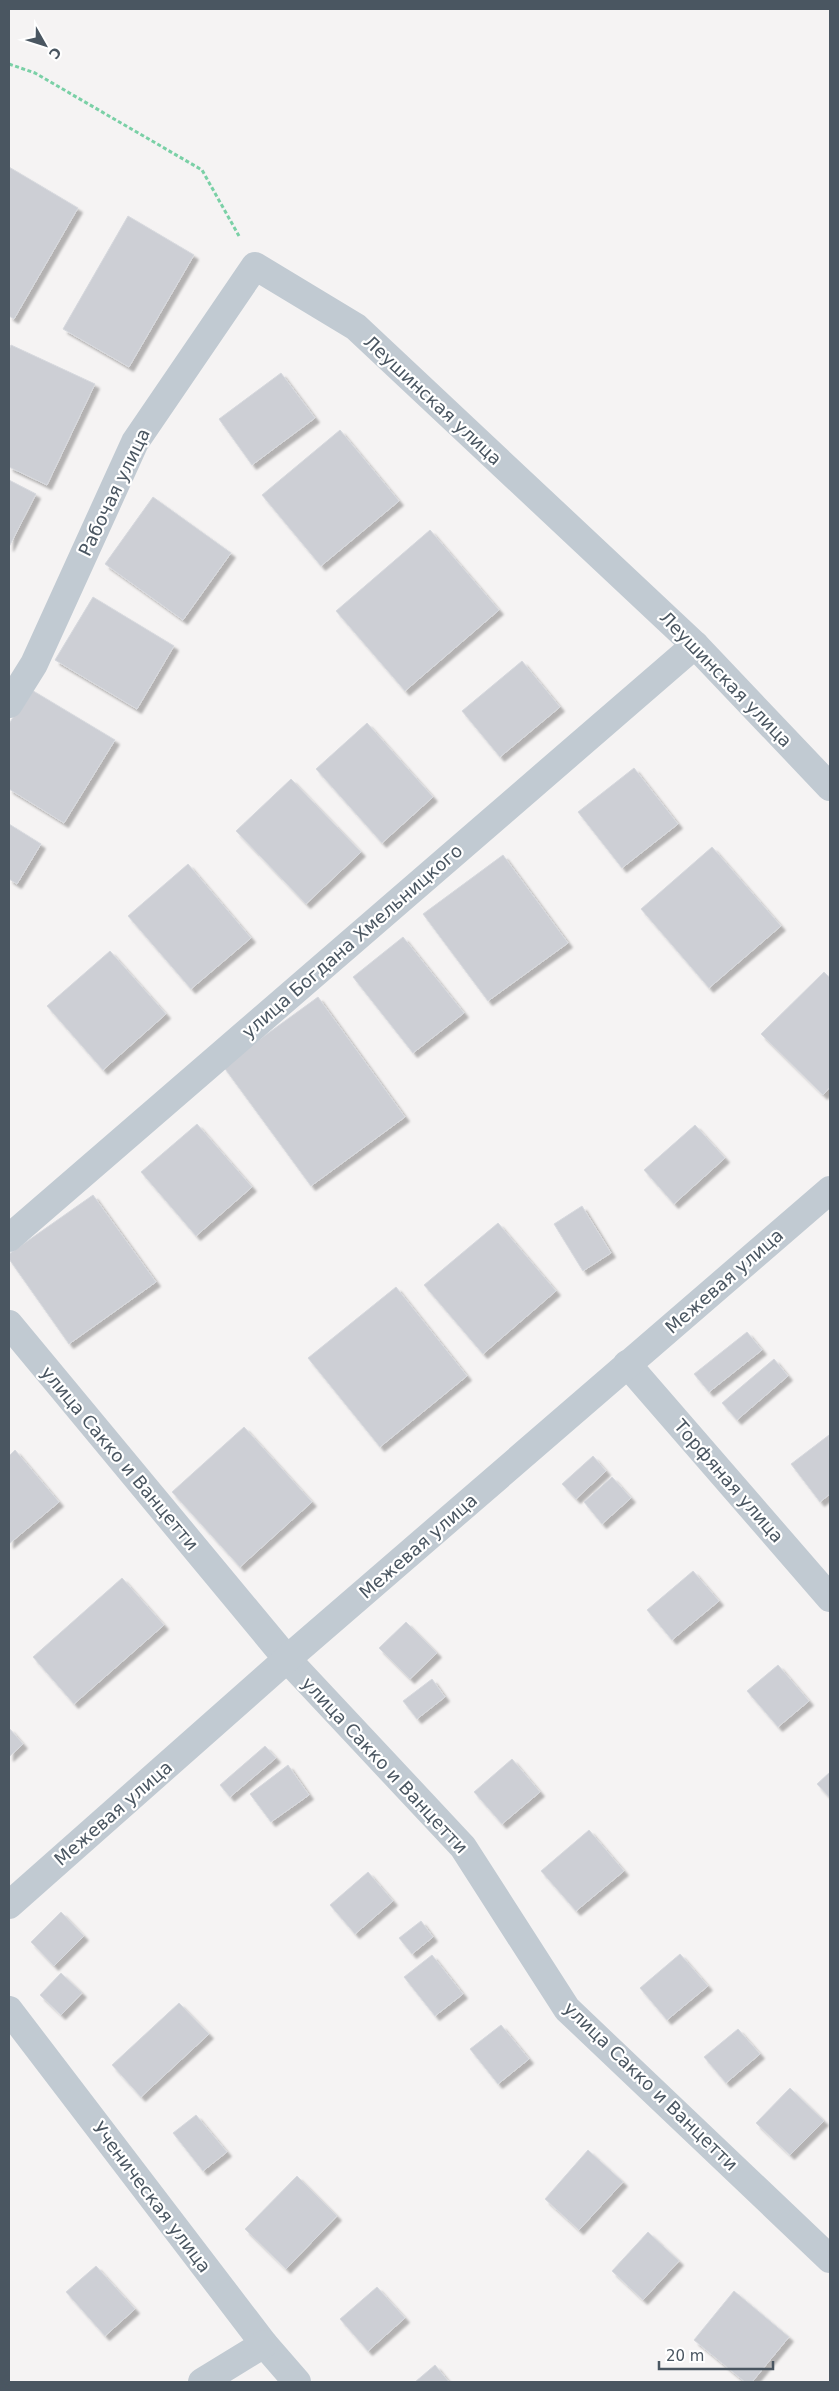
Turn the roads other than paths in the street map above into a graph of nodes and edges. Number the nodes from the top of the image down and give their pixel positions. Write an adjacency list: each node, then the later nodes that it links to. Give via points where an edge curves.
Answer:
1 (255, 266): 2 (street, Леушинская улица, via 356,327); 3 (street, Рабочая улица, via 134,442 34,664)
2 (695, 644): 4 (street, Леушинская улица); 6 (street, улица Богдана Хмельницкого)
3 (9, 704)
4 (830, 787)
5 (830, 1190): 8 (street, Межевая улица)
6 (9, 1238)
7 (9, 1324): 10 (street, улица Сакко и Ванцетти)
8 (627, 1364): 9 (street, Торфяная улица); 10 (street, Межевая улица)
9 (830, 1598)
10 (287, 1659): 11 (street, Межевая улица); 13 (street, улица Сакко и Ванцетти, via 463,1847 567,2009)
11 (9, 1905)
12 (9, 2010): 14 (street, Ученическая улица)
13 (830, 2259)
14 (264, 2344): 15 (street); 16 (street, Ученическая улица)
15 (202, 2382)
16 (297, 2382)

